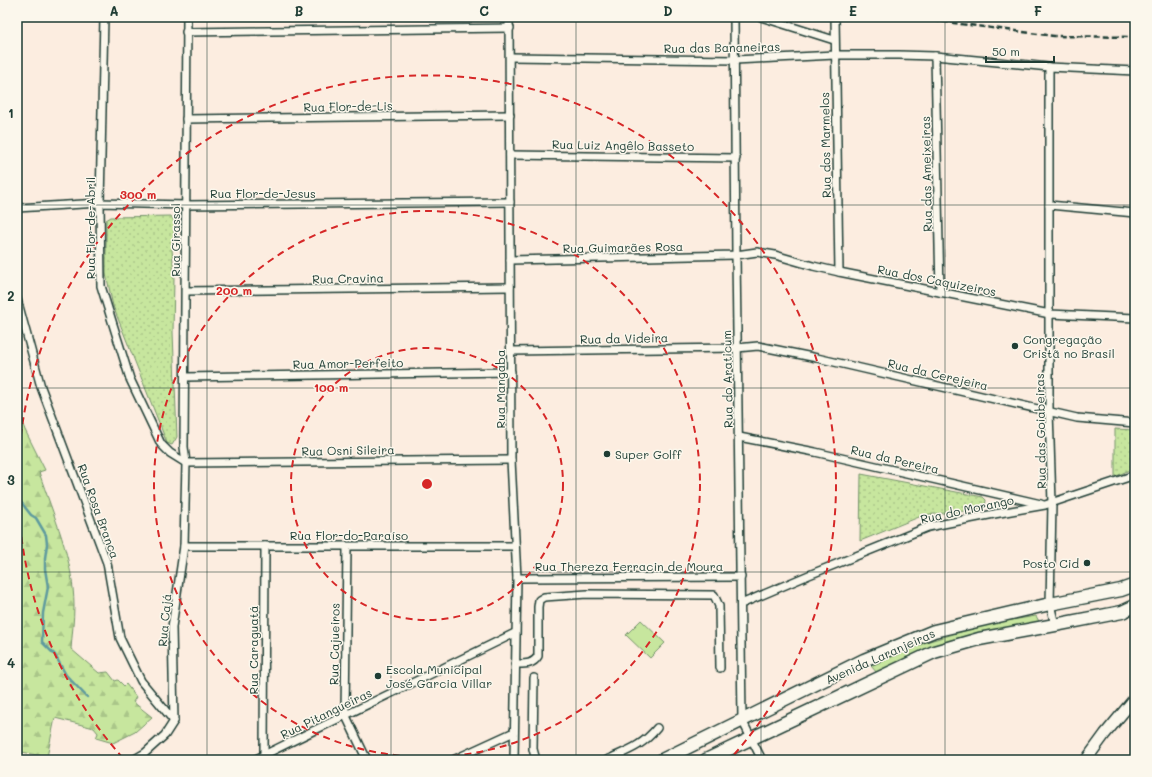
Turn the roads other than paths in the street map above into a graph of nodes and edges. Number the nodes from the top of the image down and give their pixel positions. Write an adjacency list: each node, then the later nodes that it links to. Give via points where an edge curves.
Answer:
1 (104, 17): 21 (street, Rua Flor-de-Abril)
2 (187, 17): 8 (street, Rua Girassol)
3 (510, 17): 7 (street, Rua Mangaba)
4 (734, 17): 13 (street, Rua do Araticum)
5 (761, 17): 9 (street)
6 (834, 17): 9 (street, Rua dos Marmelos)
7 (510, 28): 8 (street); 12 (street, Rua Mangaba)
8 (186, 32): 17 (street, Rua Girassol)
9 (834, 40): 10 (street, Rua dos Marmelos)
10 (835, 55): 11 (street, Rua das Bananeiras); 13 (street, Rua das Bananeiras); 28 (street, Rua dos Marmelos)
11 (935, 56): 14 (street, Rua das Bananeiras); 31 (street, Rua das Ameixeiras)
12 (510, 57): 13 (street, Rua das Bananeiras); 16 (street, Rua Mangaba)
13 (735, 60): 19 (street, Rua do Araticum)
14 (1049, 66): 15 (street, Rua das Bananeiras); 23 (street, Rua das Goiabeiras)
15 (1135, 71)
16 (510, 115): 17 (street, Rua Flor-de-Lis); 18 (street, Rua Mangaba)
17 (186, 119): 22 (street, Rua Girassol)
18 (510, 155): 19 (street, Rua Luiz Angêlo Basseto); 20 (street, Rua Mangaba)
19 (736, 158): 26 (street, Rua do Araticum)
20 (510, 202): 22 (street, Rua Flor-de-Jesus); 27 (street, Rua Mangaba)
21 (100, 203): 22 (street, Rua Flor-de-Jesus); 24 (street, Rua Flor-de-Jesus); 43 (street, Rua Flor-de-Abril, via 101,286 130,379 161,444)
22 (186, 205): 30 (street, Rua Girassol)
23 (1049, 205): 25 (street); 33 (street, Rua das Goiabeiras)
24 (17, 208)
25 (1135, 213)
26 (736, 255): 27 (street, Rua Guimarães Rosa); 28 (street, Rua dos Caquizeiros, via 757,252 775,254); 35 (street, Rua do Araticum)
27 (510, 260): 29 (street, Rua Mangaba)
28 (839, 272): 31 (street, Rua dos Caquizeiros)
29 (510, 287): 30 (street, Rua Cravina); 36 (street, Rua Mangaba)
30 (186, 291): 38 (street, Rua Girassol)
31 (940, 292): 33 (street, Rua dos Caquizeiros)
32 (17, 299): 64 (street, Rua Rosa Branca, via 41,388 107,563 120,638 141,681)
33 (1050, 314): 34 (street, Rua dos Caquizeiros); 39 (street, Rua das Goiabeiras)
34 (1135, 318)
35 (737, 348): 36 (street, Rua da Videira); 39 (street, Rua da Cerejeira, via 758,346 803,355); 41 (street, Rua do Araticum)
36 (511, 351): 37 (street, Rua Mangaba)
37 (511, 372): 38 (street, Rua Amor-Perfeito); 42 (street, Rua Mangaba)
38 (185, 377): 43 (street, Rua Girassol)
39 (1049, 411): 40 (street, Rua da Cerejeira, via 1077,418); 45 (street, Rua das Goiabeiras)
40 (1135, 423)
41 (739, 437): 45 (street, Rua da Pereira); 50 (street, Rua do Araticum)
42 (511, 460): 43 (street, Rua Osni Sileira); 48 (street, Rua Mangaba)
43 (186, 463): 46 (street, Rua Cajá)
44 (1135, 475): 45 (street, Rua do Morango)
45 (1049, 504): 53 (street, Rua do Morango, via 928,527); 54 (street, Rua das Goiabeiras)
46 (184, 546): 47 (street, Rua Flor-do-Paraíso); 64 (street, Rua Cajá, via 172,628)
47 (265, 546): 49 (street, Rua Flor-do-Paraíso); 68 (street, Rua Caraguatá)
48 (515, 546): 49 (street, Rua Flor-do-Paraíso); 51 (street, Rua Mangaba)
49 (346, 547): 62 (street, Rua Cajueiros)
50 (741, 577): 51 (street, Rua Thereza Ferracin de Moura); 53 (street, Rua do Araticum)
51 (517, 578): 57 (street, Rua Mangaba)
52 (1135, 585): 54 (main road, Avenida Laranjeiras)
53 (741, 604): 63 (street, Rua do Araticum)
54 (1050, 604): 56 (street, Rua das Goiabeiras); 63 (main road, Avenida Laranjeiras, via 934,631 864,660)
55 (1135, 606): 56 (main road, Avenida Laranjeiras, via 1122,612)
56 (1055, 626): 67 (main road, Avenida Laranjeiras, via 979,639 934,652)
57 (515, 633): 58 (street, Rua Mangaba); 62 (street, Rua Pitangueiras, via 388,696)
58 (515, 664): 59 (street, via 529,664 538,656 538,607 539,600 544,597 587,594 710,595 714,596 719,606); 66 (street, Rua Mangaba)
59 (720, 668)
60 (534, 678): 74 (street, via 533,749)
61 (1135, 698): 79 (main road)
62 (345, 714): 68 (street, Rua Pitangueiras); 71 (street, Rua Cajueiros)
63 (742, 720): 67 (street, Rua do Araticum); 76 (main road, Avenida Laranjeiras)
64 (174, 721): 69 (street, via 165,735)
65 (657, 728): 75 (street, via 641,744)
66 (514, 732): 72 (street); 73 (street, Rua Mangaba)
67 (751, 738): 77 (main road, Avenida Laranjeiras); 78 (street, Rua do Araticum)
68 (264, 755): 70 (street, Rua Pitangueiras)
69 (133, 760)
70 (254, 760)
71 (367, 760)
72 (453, 760)
73 (514, 760)
74 (536, 760)
75 (607, 760)
76 (662, 760)
77 (706, 760)
78 (762, 760)
79 (1086, 760)

